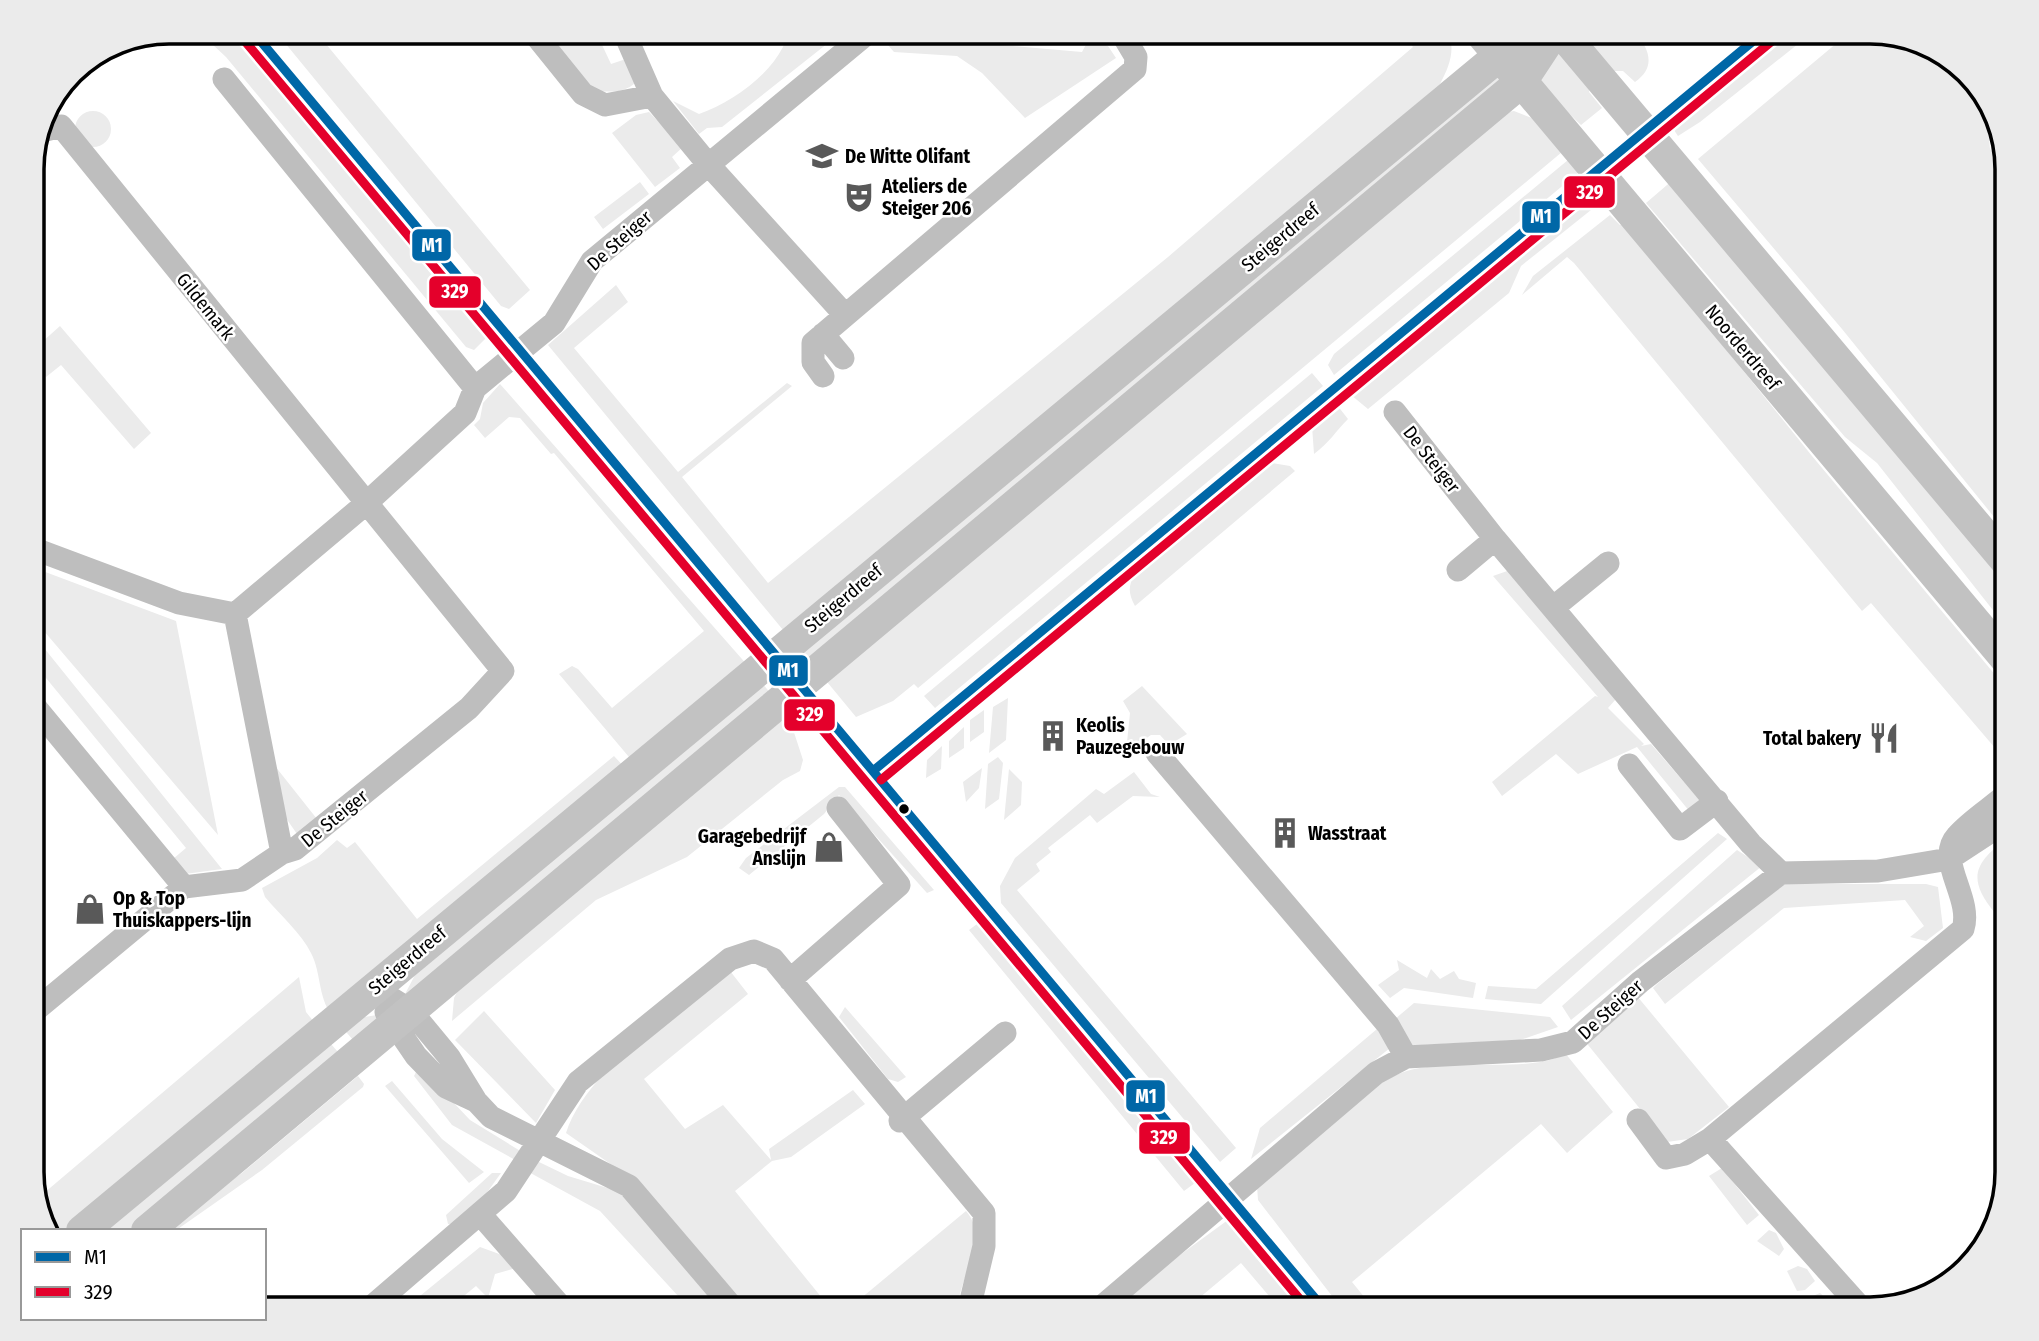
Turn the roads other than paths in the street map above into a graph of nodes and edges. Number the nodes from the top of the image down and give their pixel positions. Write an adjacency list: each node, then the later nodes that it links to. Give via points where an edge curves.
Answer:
1 (543, 44): 11 (street, via 583,94 605,105)
2 (629, 44): 11 (street)
3 (855, 44): 13 (street, De Steiger)
4 (1128, 44): 14 (street, via 1136,57 1135,69)
5 (1489, 44): 41 (main road, Steigerdreef, via 810,624)
6 (1491, 44): 10 (main road, Noorderdreef)
7 (1546, 44): 10 (main road, Steigerdreef)
8 (1571, 44): 22 (main road)
9 (223, 79): 18 (street)
10 (1521, 82): 28 (main road, Noorderdreef); 43 (main road, Steigerdreef)
11 (652, 96): 13 (street)
12 (51, 129): 20 (street, Gildemark, via 61,126)
13 (707, 163): 14 (street); 18 (street, De Steiger, via 592,261 554,323)
14 (845, 315): 15 (street)
15 (823, 334): 16 (street); 17 (street, via 813,343 813,362)
16 (843, 358)
17 (823, 376)
18 (475, 388): 20 (street, De Steiger, via 465,413)
19 (1395, 412): 21 (street, De Steiger)
20 (368, 502): 27 (street, De Steiger); 36 (street, De Steiger, via 393,539 503,671 469,708 295,849)
21 (1495, 539): 25 (street); 26 (street, De Steiger)
22 (1995, 548)
23 (44, 552): 27 (street, via 179,603)
24 (1608, 563): 26 (street)
25 (1458, 570)
26 (1554, 607): 32 (street, De Steiger)
27 (235, 614): 36 (street, De Steiger)
28 (1995, 646)
29 (44, 717): 39 (street)
30 (1157, 753): 45 (street, via 1388,1025)
31 (1629, 765): 32 (street, via 1680,829)
32 (1717, 801): 38 (street, De Steiger)
33 (1995, 804): 37 (street, via 1955,838)
34 (838, 808): 40 (street, via 899,885)
35 (1995, 829): 37 (street)
36 (282, 853): 39 (street, De Steiger, via 242,880)
37 (1948, 859): 38 (street, via 1878,871); 48 (street, via 1965,904 1963,929)
38 (1781, 873): 45 (street, De Steiger, via 1640,982 1573,1042 1541,1050)
39 (184, 887): 42 (street)
40 (790, 980): 46 (street); 49 (street, via 773,959 754,951 730,959 578,1082)
41 (373, 987): 43 (street); 51 (main road, Steigerdreef)
42 (44, 1003)
43 (401, 1017): 49 (street, via 416,1056 446,1087 476,1101 491,1118); 52 (main road, Steigerdreef)
44 (1005, 1033): 46 (street)
45 (1406, 1056): 57 (street, De Steiger, via 1376,1073)
46 (902, 1120): 56 (street, via 984,1213 987,1226)
47 (1638, 1120): 48 (street, via 1666,1158 1685,1154)
48 (1710, 1139): 58 (street)
49 (539, 1142): 50 (street, via 506,1191); 55 (street, via 629,1186)
50 (480, 1214): 53 (street); 54 (street)
51 (84, 1229)
52 (149, 1229)
53 (384, 1297)
54 (552, 1297)
55 (723, 1297)
56 (972, 1297)
57 (1114, 1297)
58 (1850, 1297)

